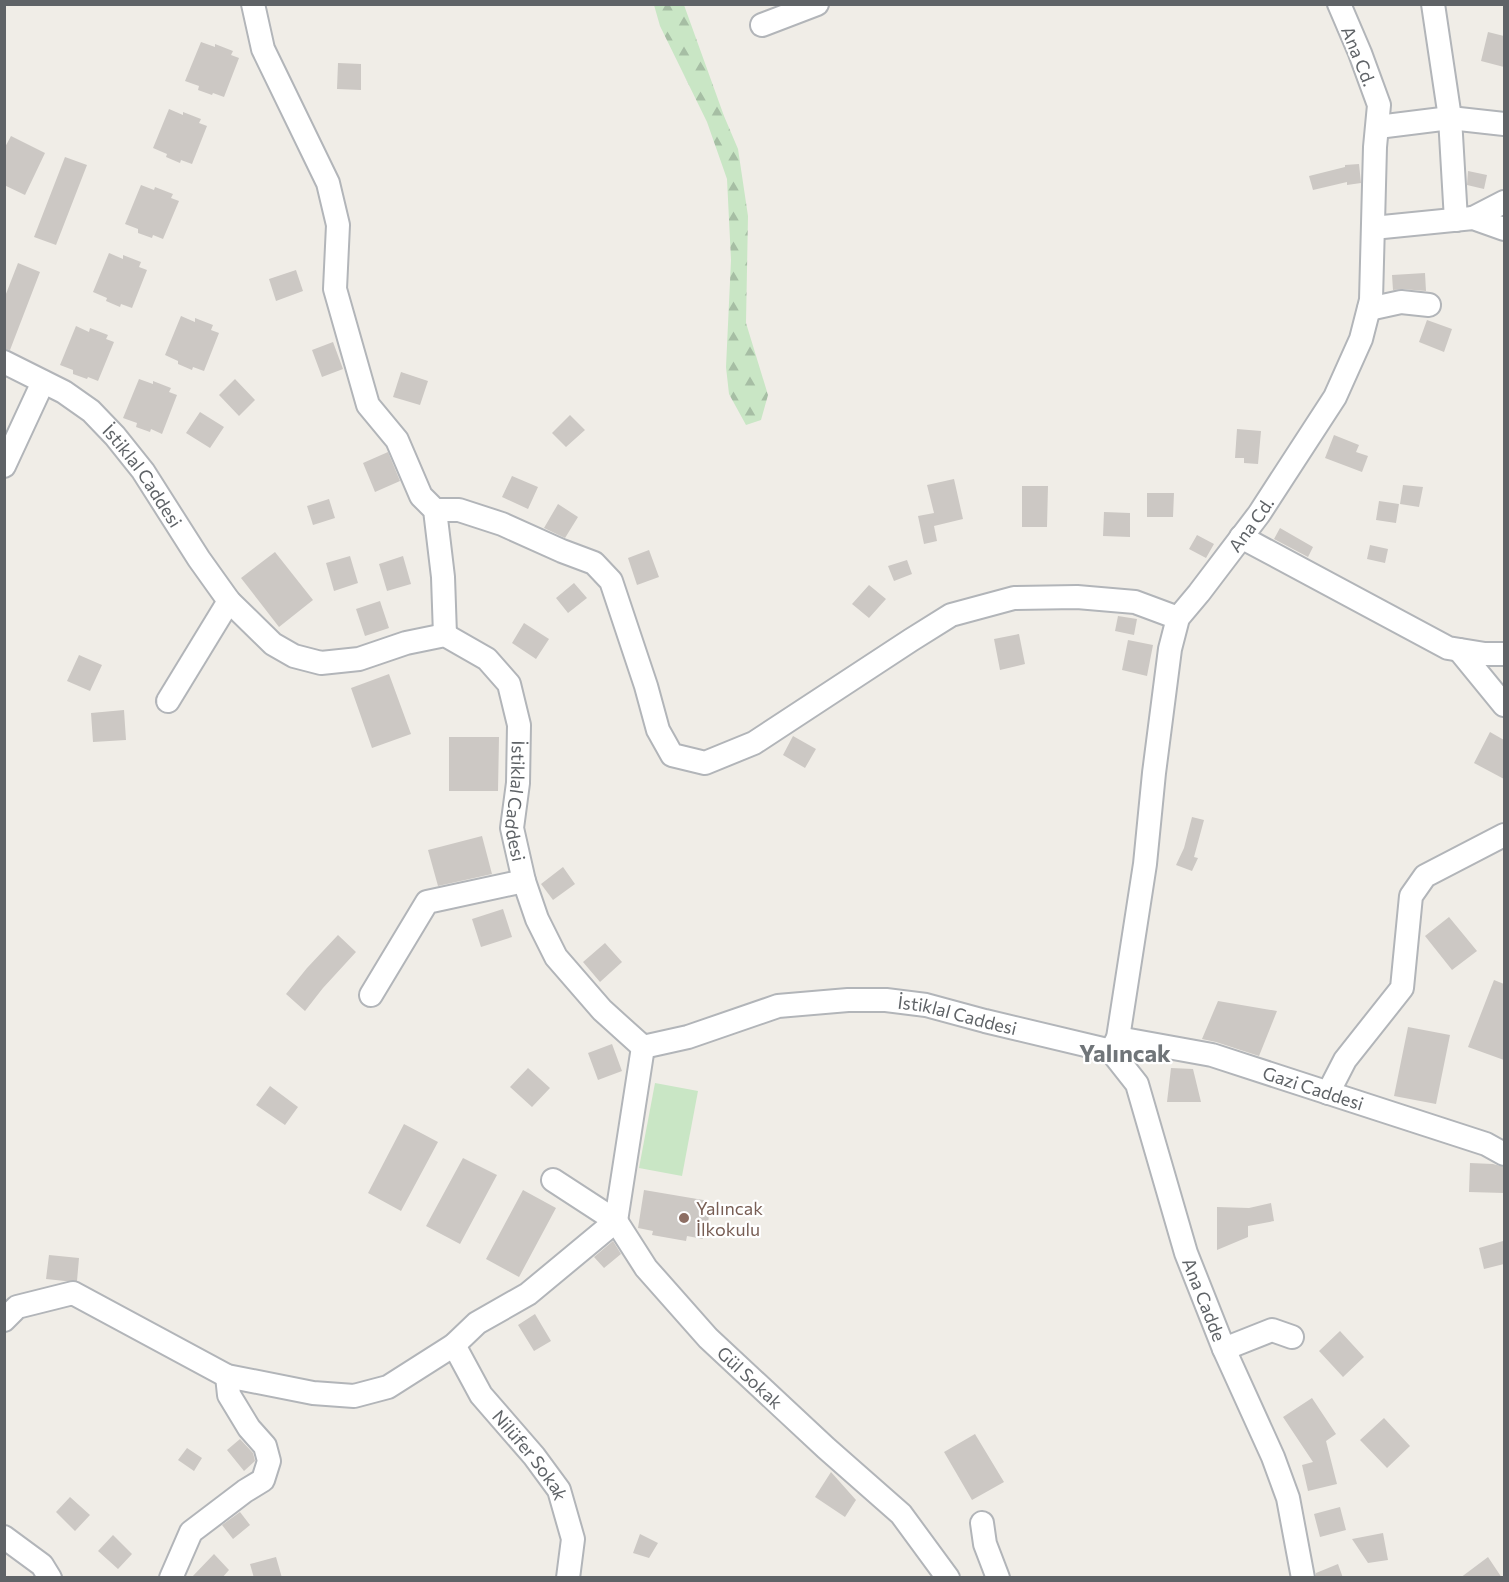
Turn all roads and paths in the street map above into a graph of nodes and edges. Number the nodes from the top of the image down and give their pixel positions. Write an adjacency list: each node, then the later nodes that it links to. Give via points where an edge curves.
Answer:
1 (253, 4): 18 (street, via 263,50 328,183 338,225 335,289 368,405 397,440 421,496)
2 (817, 4): 5 (street)
3 (1339, 4): 8 (street, Ana Cd., via 1379,105)
4 (1433, 4): 6 (street)
5 (762, 25)
6 (1450, 118): 7 (street); 8 (street); 10 (street)
7 (1504, 124)
8 (1378, 127): 11 (street, Ana Cd.)
9 (1504, 202): 10 (street)
10 (1465, 219): 11 (street); 12 (street)
11 (1373, 228): 14 (street, Ana Cd.)
12 (1504, 229)
13 (1429, 304): 14 (street, via 1401,302)
14 (1369, 309): 19 (street, Ana Cd., via 1361,339 1335,397)
15 (4, 362): 16 (street, İstiklal Caddesi)
16 (43, 382): 17 (street); 20 (street, İstiklal Caddesi, via 91,411 115,436)
17 (4, 466)
18 (435, 510): 21 (street, via 459,510 502,524 594,563 611,581 658,730 672,755 705,763 754,743 951,615 1014,598 1077,597 1135,602); 22 (street)
19 (1241, 537): 21 (street, Ana Cd.); 23 (street, via 1422,635)
20 (230, 601): 22 (street, İstiklal Caddesi, via 273,644 294,656 321,663 359,659); 25 (street)
21 (1178, 618): 30 (street, Ana Cd., via 1170,649 1145,864)
22 (445, 634): 28 (street, İstiklal Caddesi, via 487,659 509,684 519,725 512,828)
23 (1459, 650): 24 (street); 26 (street)
24 (1504, 654)
25 (168, 702)
26 (1504, 705)
27 (1504, 836): 32 (street, via 1425,876 1411,896 1402,988 1345,1060)
28 (524, 880): 29 (street, via 427,902); 31 (street, İstiklal Caddesi, via 556,957 602,1010)
29 (371, 995)
30 (1115, 1045): 31 (street, İstiklal Caddesi, via 1083,1044 926,1005 848,1000 778,1006 688,1037); 32 (street, Gazi Caddesi, via 1212,1055); 39 (street, Ana Cadde, via 1137,1084 1186,1253)
31 (643, 1047): 35 (street)
32 (1328, 1093): 33 (street, Gazi Caddesi, via 1486,1144)
33 (1504, 1154)
34 (553, 1180): 35 (street, Gül Sokak)
35 (616, 1221): 38 (street, via 528,1294 477,1323); 46 (street, Gül Sokak, via 646,1268 708,1338 900,1514)
36 (9, 1308): 40 (street, via 73,1293)
37 (1292, 1337): 39 (street, via 1272,1330)
38 (454, 1345): 40 (street, via 388,1387 354,1396 313,1393); 45 (street, Nilüfer Sokak, via 481,1395 559,1490 573,1539)
39 (1224, 1349): 48 (street, Ana Cadde, via 1288,1498)
40 (226, 1376): 44 (street, via 230,1395 249,1428 265,1446 269,1461 263,1480 192,1532)
41 (982, 1523): 47 (street)
42 (4, 1537): 43 (street, via 42,1565)
43 (50, 1578)
44 (171, 1578)
45 (568, 1578)
46 (948, 1578)
47 (998, 1578)
48 (1303, 1578)

